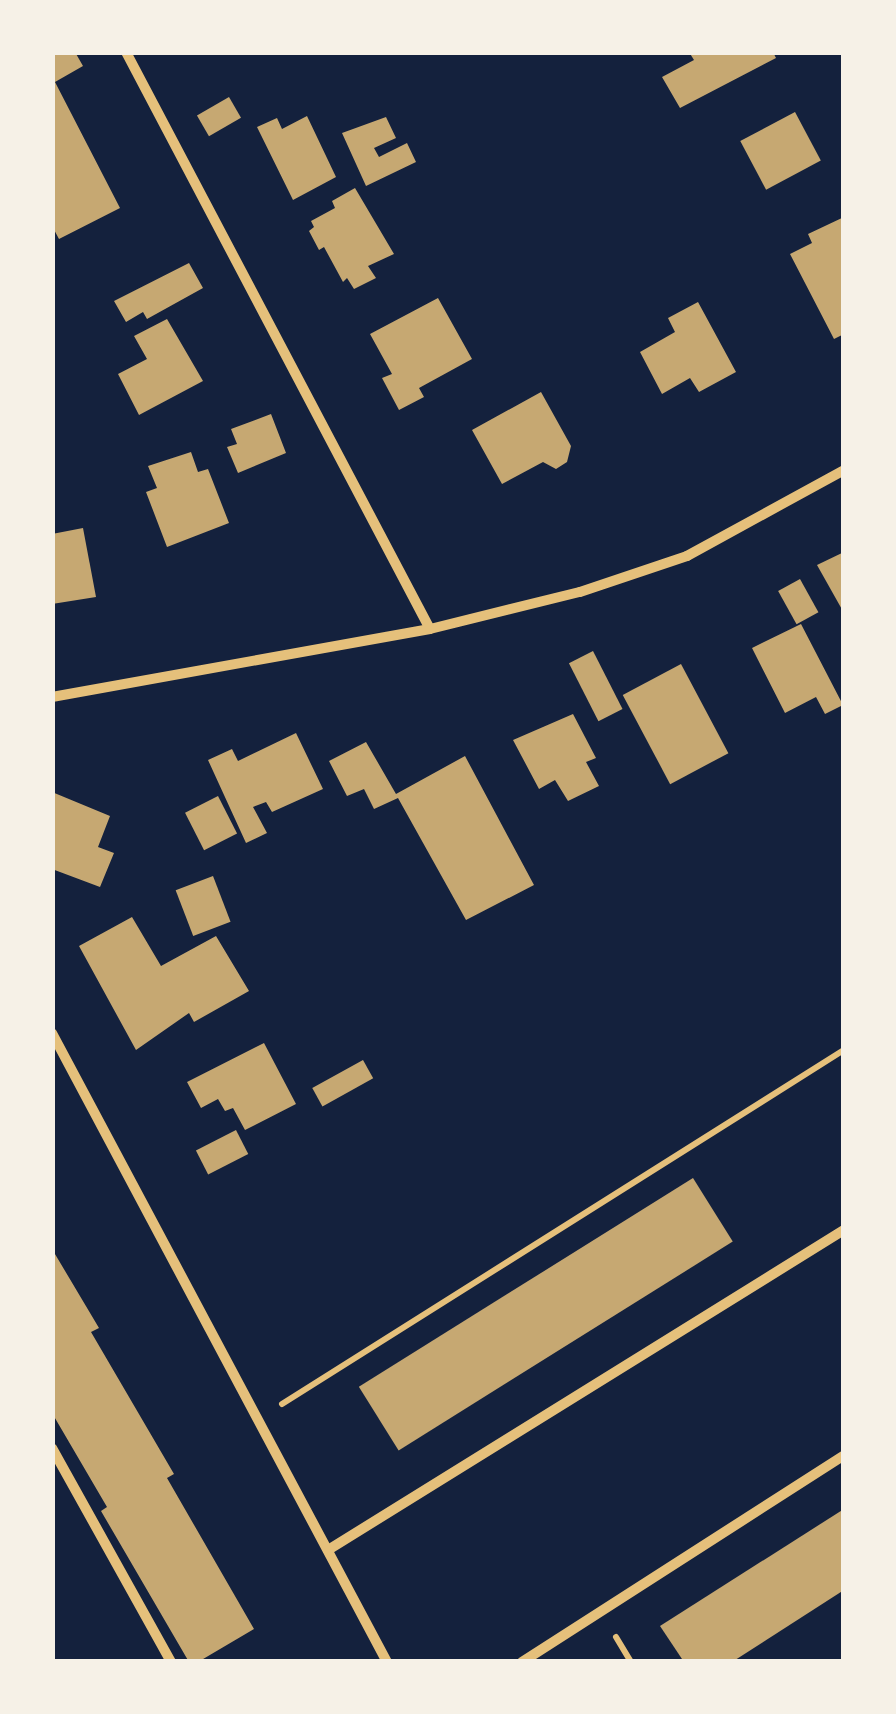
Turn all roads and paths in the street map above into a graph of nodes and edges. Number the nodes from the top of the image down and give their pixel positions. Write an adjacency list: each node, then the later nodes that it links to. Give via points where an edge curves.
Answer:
1 (126, 52): 3 (street)
2 (844, 470): 3 (street, via 687,556 580,592)
3 (430, 629): 4 (street)
4 (52, 697)
5 (52, 1033): 8 (street)
6 (844, 1050): 8 (path)
7 (844, 1230): 11 (street)
8 (260, 1418): 11 (street)
9 (52, 1448): 12 (street)
10 (844, 1455): 14 (street)
11 (328, 1550): 13 (street)
12 (171, 1662)
13 (387, 1662)
14 (522, 1662)

